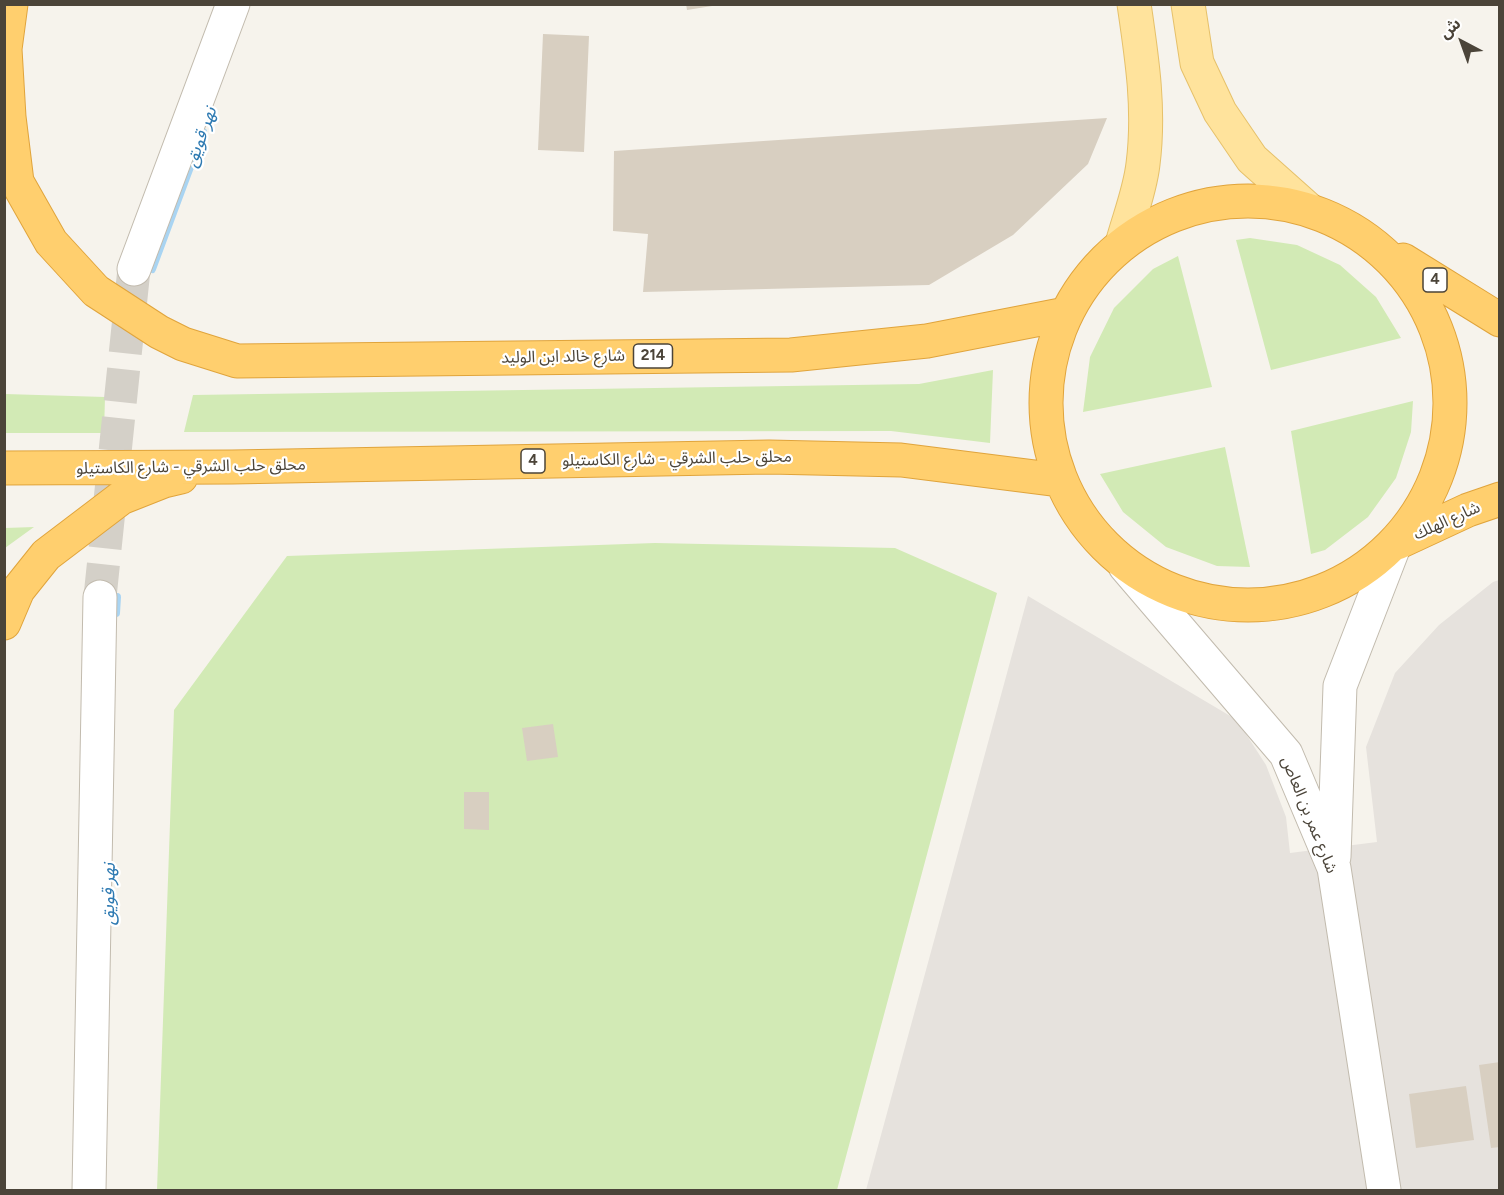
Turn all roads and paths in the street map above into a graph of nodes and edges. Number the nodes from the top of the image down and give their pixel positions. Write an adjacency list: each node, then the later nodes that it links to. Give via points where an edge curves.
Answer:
1 (11, 4): 9 (highway, شارع خالد ابن الوليد / 214, via 5,49 17,182 51,242 96,291 159,332 237,361 791,355 927,341)
2 (233, 4): 8 (street)
3 (1134, 4): 7 (main road, via 1147,114 1143,166)
4 (1188, 4): 5 (main road, via 1197,63 1220,112 1252,159)
5 (1307, 208): 6 (highway, via 1340,221); 7 (highway, via 1259,200 1210,203 1164,219)
6 (1371, 240): 10 (highway, 4); 15 (highway, via 1418,290 1446,352 1451,420 1434,487)
7 (1122, 244): 9 (highway, via 1084,284)
8 (134, 268)
9 (1066, 314): 13 (highway, via 1046,381 1050,451)
10 (1498, 318)
11 (232, 467): 12 (highway, محلق حلب الشرقي - شارع الكاستيلو / 4); 13 (highway, محلق حلب الشرقي - شارع الكاستيلو / 4, via 780,458 901,460); 18 (highway, via 164,481 121,498 46,555 18,590)
12 (4, 468)
13 (1059, 480): 16 (highway, via 1085,526)
14 (1500, 499): 15 (highway, شارع الهلك)
15 (1395, 544): 16 (highway, via 1348,580 1293,602 1235,606 1200,599 1177,594); 19 (street, via 1340,687)
16 (1125, 566): 19 (street, شارع عمر بن العاص, via 1286,754)
17 (100, 597): 20 (street)
18 (4, 623)
19 (1334, 868): 21 (street, شارع عمر بن العاص)
20 (89, 1191)
21 (1384, 1191)

